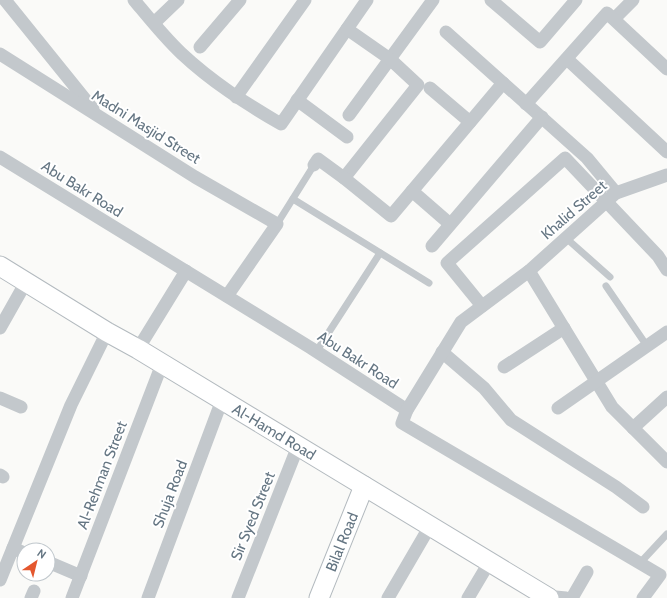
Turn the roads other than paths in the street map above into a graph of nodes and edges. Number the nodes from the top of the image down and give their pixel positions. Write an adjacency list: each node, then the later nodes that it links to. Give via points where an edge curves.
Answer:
1 (5, 0): 26 (street)
2 (134, 0): 12 (street)
3 (178, 0): 12 (street)
4 (240, 0): 15 (street)
5 (305, 0): 22 (street)
6 (367, 0): 13 (street)
7 (433, 0): 17 (street)
8 (491, 0): 9 (street, via 540,42)
9 (576, 0)
10 (633, 0): 11 (street)
11 (614, 19): 18 (street, via 607,13); 19 (street)
12 (154, 23): 22 (street, via 180,52)
13 (347, 29): 17 (street); 23 (street)
14 (446, 32): 20 (street)
15 (200, 47)
16 (0, 54): 26 (street, Madni Masjid Street)
17 (390, 59): 25 (street); 34 (street, via 418,85)
18 (567, 59): 24 (street); 30 (street)
19 (667, 69)
20 (503, 83): 24 (street); 28 (street)
21 (430, 88): 28 (street)
22 (236, 97): 23 (street, via 281,124)
23 (298, 100): 29 (street)
24 (526, 104): 27 (street)
25 (349, 114)
26 (100, 117): 39 (street, Madni Masjid Street, via 195,177)
27 (542, 117): 36 (street, via 587,158); 40 (street)
28 (470, 122): 35 (street)
29 (347, 137)
30 (667, 152)
31 (0, 157): 46 (street, Abu Bakr Road)
32 (314, 165): 34 (street, via 318,159); 37 (lane)
33 (667, 175): 36 (street, Khalid Street)
34 (344, 178): 35 (street, via 391,216)
35 (412, 191): 40 (street)
36 (616, 193): 38 (street, Khalid Street)
37 (293, 199): 39 (lane); 43 (lane)
38 (606, 202): 41 (street, Khalid Street); 45 (street, via 658,256); 53 (street, via 565,158 447,263)
39 (277, 224): 52 (street)
40 (450, 224): 42 (street)
41 (566, 238): 47 (street, Khalid Street); 48 (lane)
42 (432, 246)
43 (380, 253): 50 (lane); 60 (lane)
44 (0, 266): 49 (street, Al-Hamd Road)
45 (667, 270)
46 (186, 271): 52 (street, Abu Bakr Road); 59 (street)
47 (530, 271): 53 (street, Khalid Street); 55 (street)
48 (610, 277)
49 (26, 282): 54 (street); 56 (street, Al-Hamd Road)
50 (429, 283)
51 (606, 286): 58 (lane)
52 (227, 296): 60 (street, Abu Bakr Road)
53 (482, 306): 61 (street, Khalid Street, via 461,322)
54 (0, 328)
55 (564, 328): 63 (street); 64 (street)
56 (107, 332): 59 (street, Al-Hamd Road); 78 (street, via 71,405)
57 (667, 332): 58 (street)
58 (647, 346): 64 (street)
59 (138, 349): 62 (street, Al-Hamd Road)
60 (316, 352): 70 (street, Abu Bakr Road)
61 (442, 352): 70 (street); 75 (street, via 484,388 511,420 611,483)
62 (162, 364): 67 (street, Al-Hamd Road); 84 (street, Al-Rehman Street)
63 (504, 367)
64 (596, 382): 69 (street); 71 (street, via 612,407)
65 (667, 397): 71 (street)
66 (0, 398): 68 (street)
67 (222, 400): 72 (street, Al-Hamd Road); 89 (street, Shuja Road)
68 (21, 407)
69 (558, 408)
70 (407, 410): 81 (street, via 402,423)
71 (633, 428): 73 (street)
72 (298, 446): 74 (street, Al-Hamd Road); 90 (street, Sir Syed Street)
73 (667, 462)
74 (364, 486): 76 (street, Al-Hamd Road); 91 (street, Bilal Road)
75 (643, 507)
76 (430, 526): 80 (street, Al-Hamd Road); 92 (street)
77 (667, 534): 81 (lane)
78 (21, 542)
79 (16, 554): 86 (street)
80 (490, 562): 87 (street, Al-Hamd Road); 93 (street)
81 (640, 562): 85 (street)
82 (56, 565): 84 (street)
83 (587, 572): 95 (street)
84 (81, 576): 88 (street, Al-Rehman Street)
85 (664, 577): 96 (street)
86 (0, 580)
87 (546, 597): 94 (street)
88 (72, 598)
89 (148, 598)
90 (238, 598)
91 (319, 598)
92 (388, 598)
93 (468, 598)
94 (566, 598)
95 (572, 598)
96 (643, 598)

